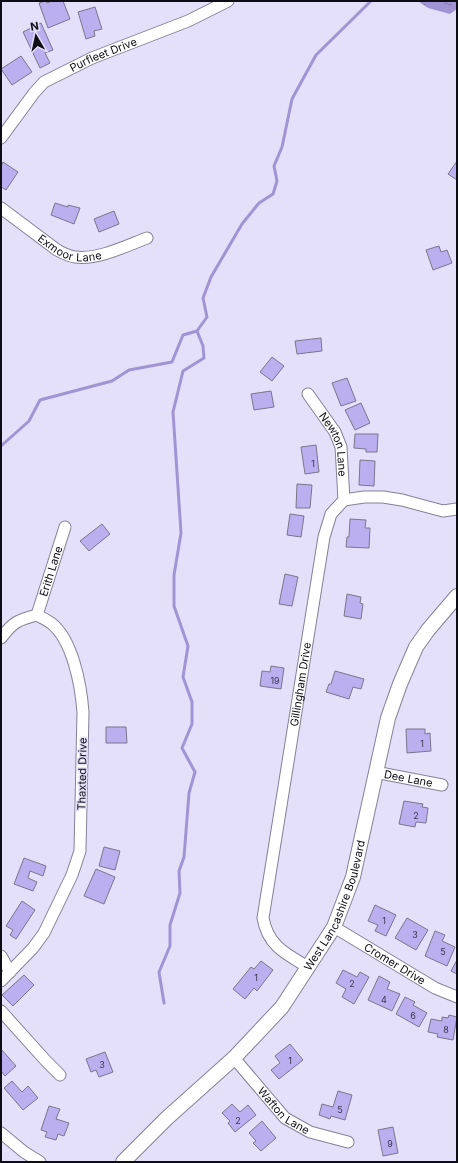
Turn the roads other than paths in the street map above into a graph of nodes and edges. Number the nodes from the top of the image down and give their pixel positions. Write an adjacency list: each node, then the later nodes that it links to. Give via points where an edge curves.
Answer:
1 (228, 1): 2 (street, Purfleet Drive, via 188,20 92,58 44,82)
2 (1, 138)
3 (1, 208): 4 (street, Exmoor Lane, via 57,250 75,257 110,252)
4 (147, 238)
5 (308, 394): 6 (street, Newton Lane, via 335,432 341,448)
6 (344, 500): 7 (street, via 383,497 443,512); 16 (street, Gillingham Drive, via 331,514 324,537 263,918 265,929 276,945)
7 (457, 509)
8 (66, 527): 10 (street, Erith Lane)
9 (457, 596): 12 (main road, West Lancashire Boulevard, via 428,630 407,666 388,718)
10 (37, 615): 11 (street, via 11,625); 17 (street, Thaxted Drive, via 60,634 71,654 82,693 80,851 72,875 44,933)
11 (1, 638)
12 (375, 772): 13 (street, Dee Lane); 14 (main road, West Lancashire Boulevard, via 353,877)
13 (442, 785)
14 (334, 927): 16 (main road, West Lancashire Boulevard); 19 (street, Cromer Drive, via 435,988)
15 (1, 956): 17 (street)
16 (308, 967): 21 (main road, West Lancashire Boulevard, via 282,1007)
17 (10, 972): 18 (street, Thaxted Drive)
18 (1, 981)
19 (457, 997)
20 (1, 1011): 22 (street)
21 (234, 1058): 24 (street, Wafton Lane, via 286,1118 310,1132); 26 (main road, West Lancashire Boulevard, via 167,1118)
22 (60, 1075)
23 (1, 1133): 25 (street)
24 (348, 1142)
25 (40, 1162)
26 (123, 1162)

